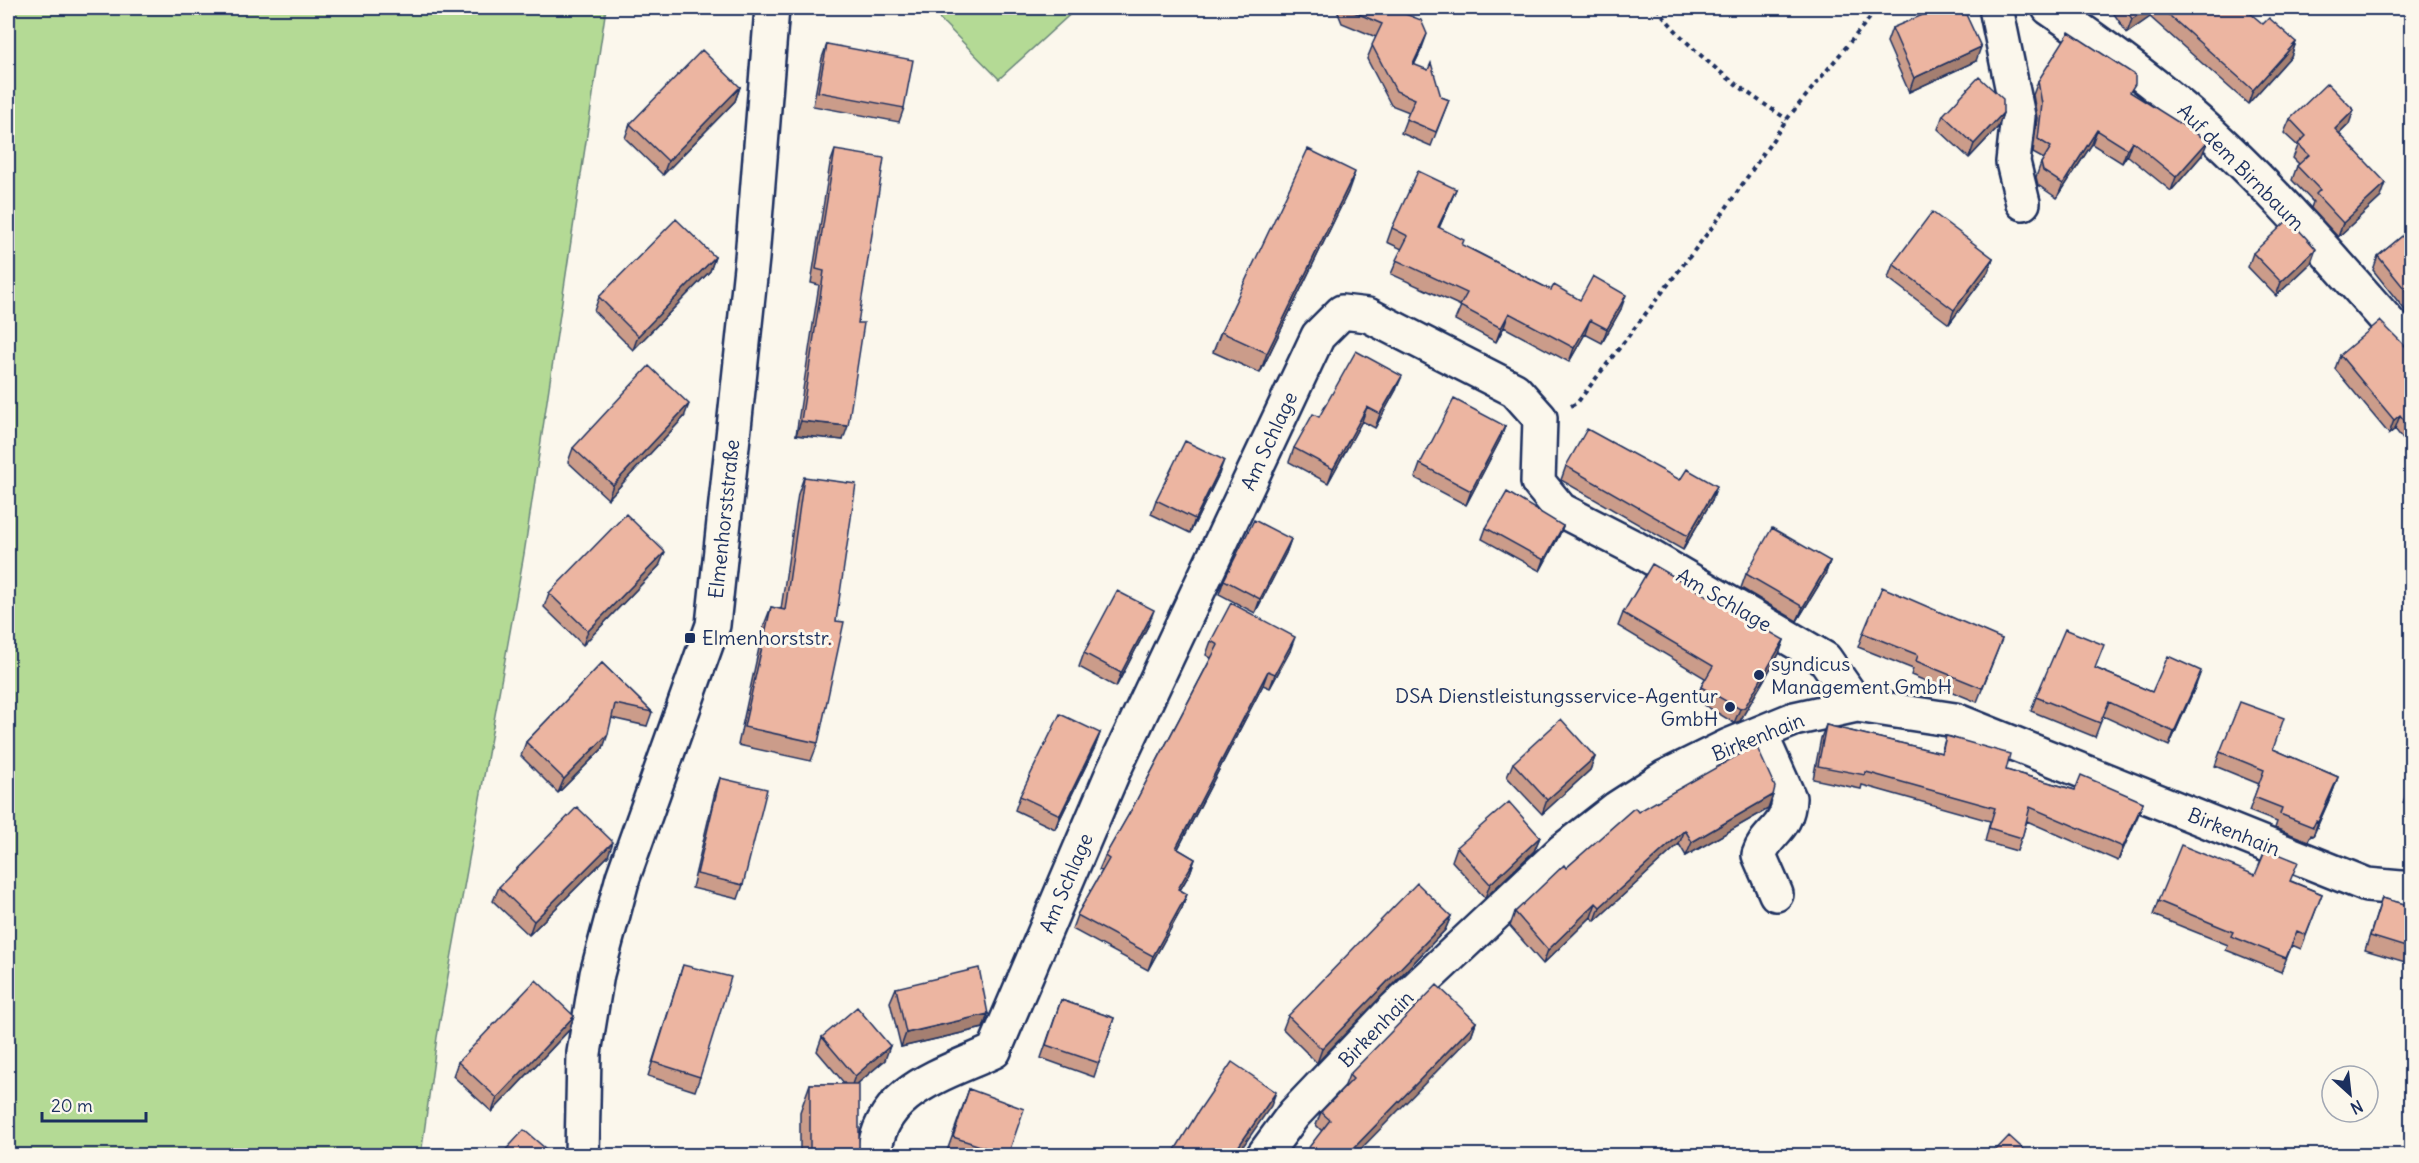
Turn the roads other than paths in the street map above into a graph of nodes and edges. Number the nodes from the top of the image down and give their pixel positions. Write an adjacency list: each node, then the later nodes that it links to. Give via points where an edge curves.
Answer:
1 (772, 8): 10 (street, Elmenhorststraße, via 752,258 713,625 623,877 597,974 584,1053)
2 (1996, 8): 4 (street, via 2018,116 2013,162)
3 (2049, 8): 5 (street, Auf dem Birnbaum, via 2173,100 2244,165)
4 (2023, 203)
5 (2412, 349)
6 (1857, 705): 7 (street, Birkenhain, via 1794,719); 8 (street, Birkenhain, via 1955,720 2367,885); 11 (street, Am Schlage, via 1826,659 1635,548 1560,510 1538,482 1540,418 1515,390 1368,315 1342,312 1318,336 1113,772 994,1051 910,1090 888,1111 876,1136)
7 (1761, 733): 9 (street, via 1789,798 1789,809 1779,829 1762,845 1759,855); 12 (street, Birkenhain, via 1665,777 1562,851 1395,1008 1294,1114)
8 (2412, 889)
9 (1776, 894)
10 (582, 1155)
11 (874, 1155)
12 (1263, 1155)

